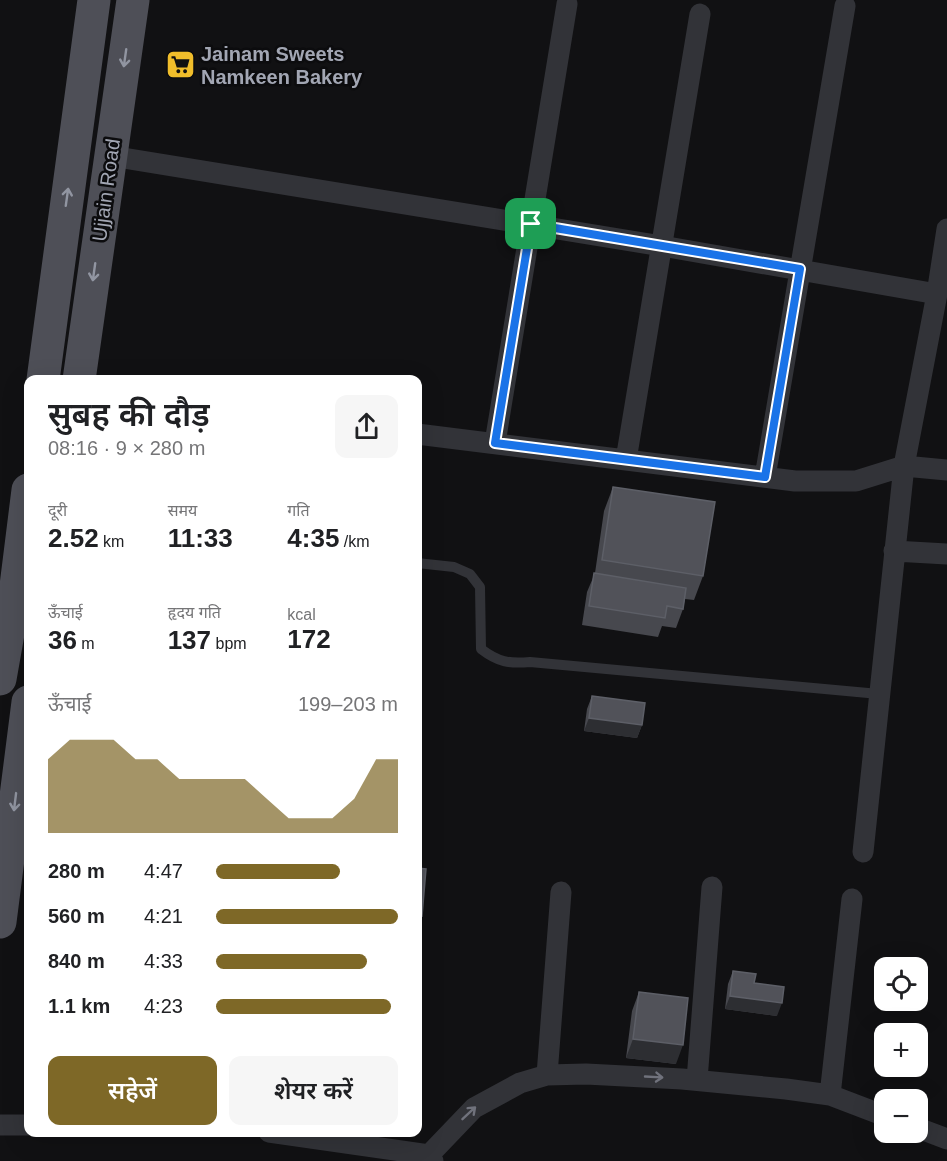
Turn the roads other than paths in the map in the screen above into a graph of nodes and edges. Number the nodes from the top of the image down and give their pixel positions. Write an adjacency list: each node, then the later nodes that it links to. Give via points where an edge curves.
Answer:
1 (94, 0): 12 (main road, Ujjain Road, one-way to 1)
2 (133, 0): 6 (main road, Ujjain Road, one-way to 6)
3 (567, 4): 7 (street)
4 (845, 6): 10 (street)
5 (700, 14): 9 (street)
6 (111, 156): 7 (street); 13 (main road, Ujjain Road, one-way to 13)
7 (531, 224): 9 (street); 15 (street)
8 (947, 229): 11 (street)
9 (662, 246): 10 (street); 16 (street)
10 (800, 269): 11 (street); 19 (street)
11 (937, 294): 17 (street)
12 (44, 375)
13 (80, 375)
14 (422, 435): 15 (street)
15 (495, 443): 16 (street)
16 (626, 460): 19 (street)
17 (904, 466): 18 (street); 19 (street, via 856,482); 21 (street)
18 (947, 470)
19 (765, 477)
20 (24, 510): 24 (main road)
21 (894, 551): 22 (street); 26 (street)
22 (947, 554)
23 (422, 564): 26 (lane, via 454,567 470,574 480,587 481,649 493,659 514,664 530,662)
24 (7, 593): 25 (main road)
25 (0, 679)
26 (879, 694): 28 (street)
27 (24, 733): 32 (main road, one-way to 32)
28 (863, 852)
29 (712, 887): 34 (street)
30 (561, 892): 33 (street)
31 (852, 899): 35 (street)
32 (0, 922)
33 (547, 1075): 34 (street, one-way to 34); 43 (street, one-way to 33, via 474,1108 520,1083)
34 (697, 1080): 35 (street)
35 (830, 1095): 36 (street)
36 (874, 1112)
37 (0, 1125): 38 (street)
38 (24, 1125)
39 (928, 1132): 41 (street)
40 (338, 1137): 42 (street)
41 (947, 1139)
42 (394, 1141): 43 (street)
43 (431, 1158)

